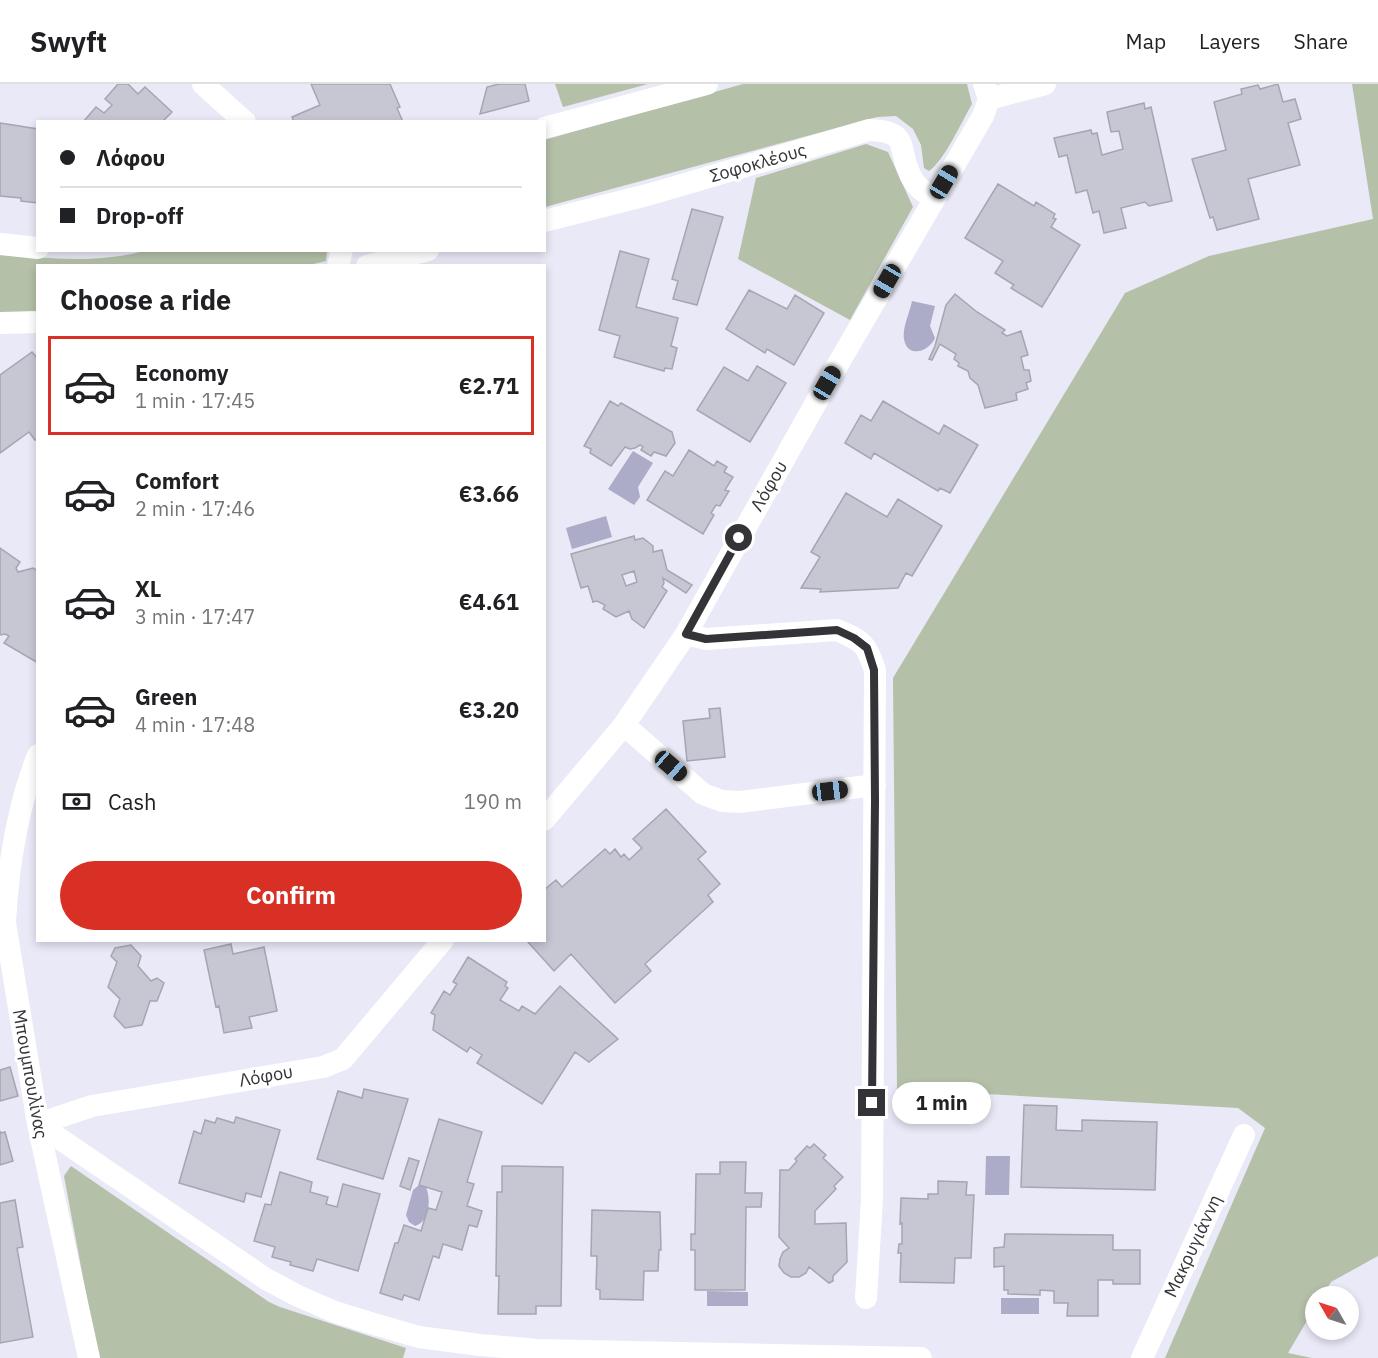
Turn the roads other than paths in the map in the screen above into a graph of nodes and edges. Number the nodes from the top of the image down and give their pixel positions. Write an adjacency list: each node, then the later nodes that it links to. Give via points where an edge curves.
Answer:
1 (203, 84): 5 (street)
2 (706, 84): 6 (street)
3 (1045, 84): 4 (street)
4 (987, 92): 7 (street, Λόφου, via 983,116)
5 (243, 120)
6 (546, 127)
7 (934, 199): 8 (street, Σοφοκλέους, via 912,179 899,139 893,133 869,130); 15 (street, Λόφου)
8 (546, 220)
9 (0, 244): 10 (street)
10 (36, 248)
11 (420, 252): 12 (street)
12 (375, 264)
13 (36, 322): 14 (street)
14 (0, 323)
15 (686, 634): 16 (street, Λόφου); 18 (street, via 706,639 837,630 867,648 874,670)
16 (624, 725): 18 (street, via 703,794 722,801); 19 (street, Λόφου)
17 (36, 762): 21 (street, Μπουμπουλίνας, via 19,817 4,923)
18 (875, 785): 23 (street, via 872,1199)
19 (546, 818)
20 (441, 942): 21 (street, Λόφου, via 343,1059 323,1066 92,1106)
21 (38, 1124): 24 (street, Μπουμπουλίνας); 25 (street, via 266,1279 335,1312 419,1337 538,1350)
22 (1244, 1135): 26 (street, Μακρυγιάννη)
23 (866, 1298)
24 (89, 1358)
25 (921, 1358)
26 (1142, 1358)

